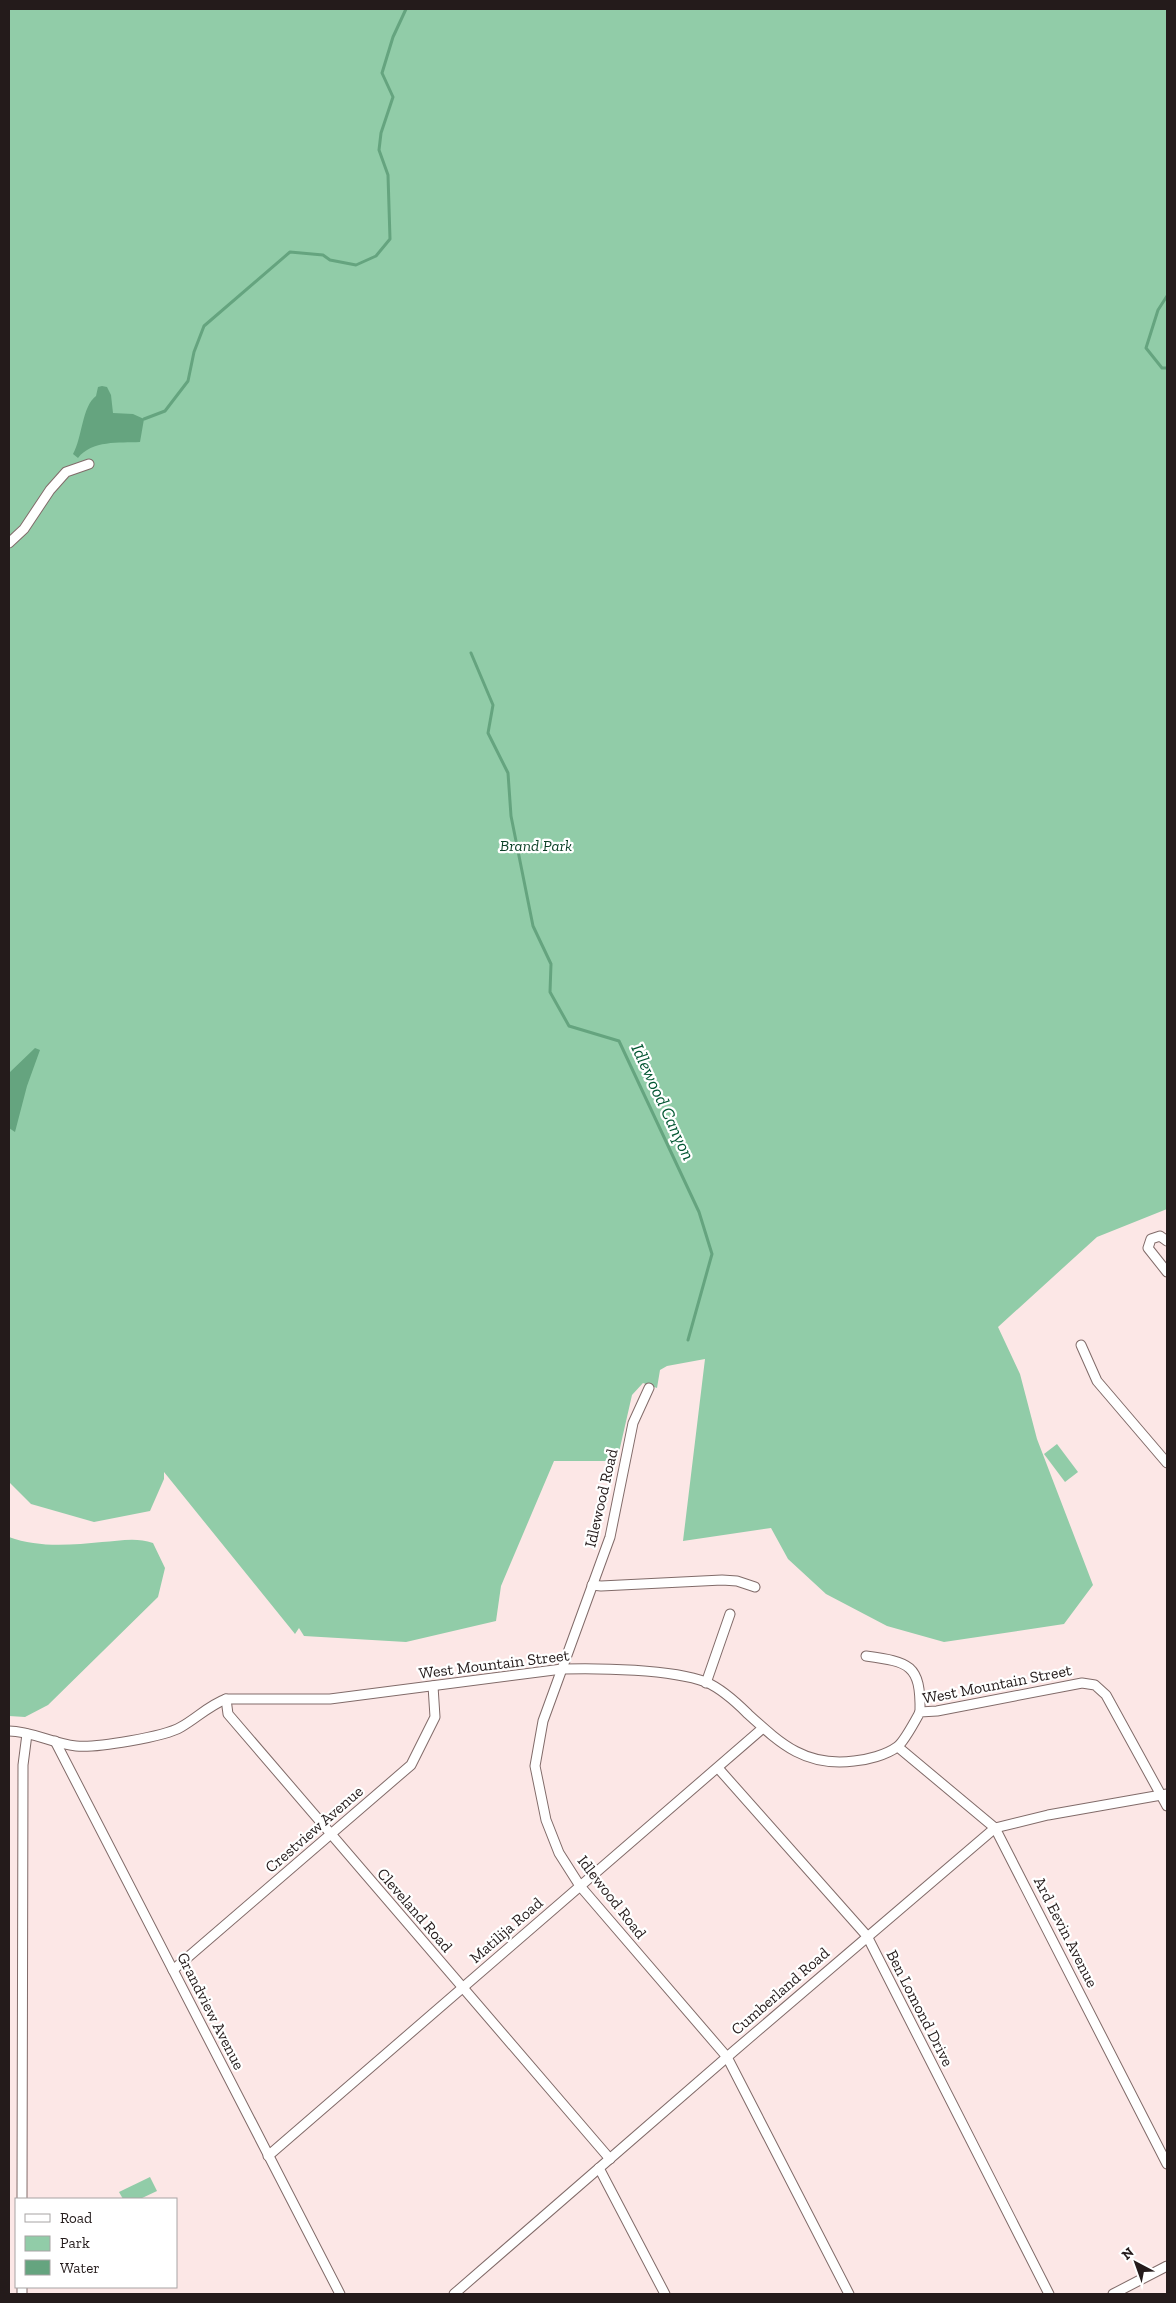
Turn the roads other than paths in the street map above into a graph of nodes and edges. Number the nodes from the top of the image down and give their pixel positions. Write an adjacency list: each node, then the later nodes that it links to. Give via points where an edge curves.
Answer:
1 (89, 464): 2 (street, via 66,472)
2 (9, 543)
3 (1167, 1241): 4 (street, via 1160,1236 1150,1238 1148,1248)
4 (1167, 1272)
5 (1081, 1345): 7 (street, via 1096,1381)
6 (649, 1388): 8 (street, Idlewood Road, via 632,1423 610,1537)
7 (1167, 1463)
8 (592, 1584): 9 (street, via 722,1580); 12 (street, Idlewood Road)
9 (755, 1587)
10 (730, 1614): 13 (street)
11 (866, 1656): 16 (street, via 906,1664 917,1682)
12 (562, 1669): 13 (street, West Mountain Street, via 662,1674); 14 (street, West Mountain Street); 27 (street, Idlewood Road, via 543,1722 535,1766 546,1820 559,1853)
13 (706, 1682): 17 (street, West Mountain Street, via 738,1704)
14 (434, 1686): 15 (street, West Mountain Street, via 330,1699); 26 (street, Crestview Avenue, via 435,1717 411,1765)
15 (226, 1699): 20 (street, West Mountain Street, via 166,1734 96,1745 76,1746); 26 (street, Cleveland Road, via 228,1714)
16 (920, 1712): 21 (street, West Mountain Street); 23 (street, West Mountain Street, via 1082,1683 1095,1685 1106,1695)
17 (764, 1728): 21 (street, West Mountain Street, via 800,1756 833,1764 866,1760); 22 (street, Matilija Road)
18 (9, 1731): 19 (street, West Mountain Street)
19 (28, 1734): 20 (street, West Mountain Street); 36 (street, via 24,1765)
20 (55, 1741): 29 (street, Grandview Avenue)
21 (898, 1747): 25 (street, Ard Eevin Avenue)
22 (718, 1768): 27 (street, Matilija Road); 28 (street, Ben Lomond Drive)
23 (1164, 1794): 24 (street); 25 (street, Cumberland Road)
24 (1167, 1806)
25 (996, 1828): 28 (street, Cumberland Road); 34 (street, Ard Eevin Avenue)
26 (330, 1835): 29 (street, Crestview Avenue); 30 (street, Cleveland Road)
27 (580, 1886): 30 (street, Matilija Road); 31 (street, Idlewood Road)
28 (867, 1936): 31 (street, Cumberland Road); 42 (street, Ben Lomond Drive)
29 (173, 1970): 32 (street, Grandview Avenue)
30 (462, 1988): 32 (street, Matilija Road); 33 (street, Cleveland Road)
31 (727, 2057): 33 (street, Cumberland Road); 41 (street, Idlewood Road)
32 (268, 2156): 38 (street, Grandview Avenue)
33 (610, 2159): 35 (street, Cumberland Road)
34 (1167, 2164)
35 (599, 2168): 39 (street, Cumberland Road); 40 (street)
36 (22, 2198)
37 (1167, 2266): 43 (street)
38 (340, 2294)
39 (454, 2294)
40 (665, 2294)
41 (849, 2294)
42 (1049, 2294)
43 (1113, 2294)

